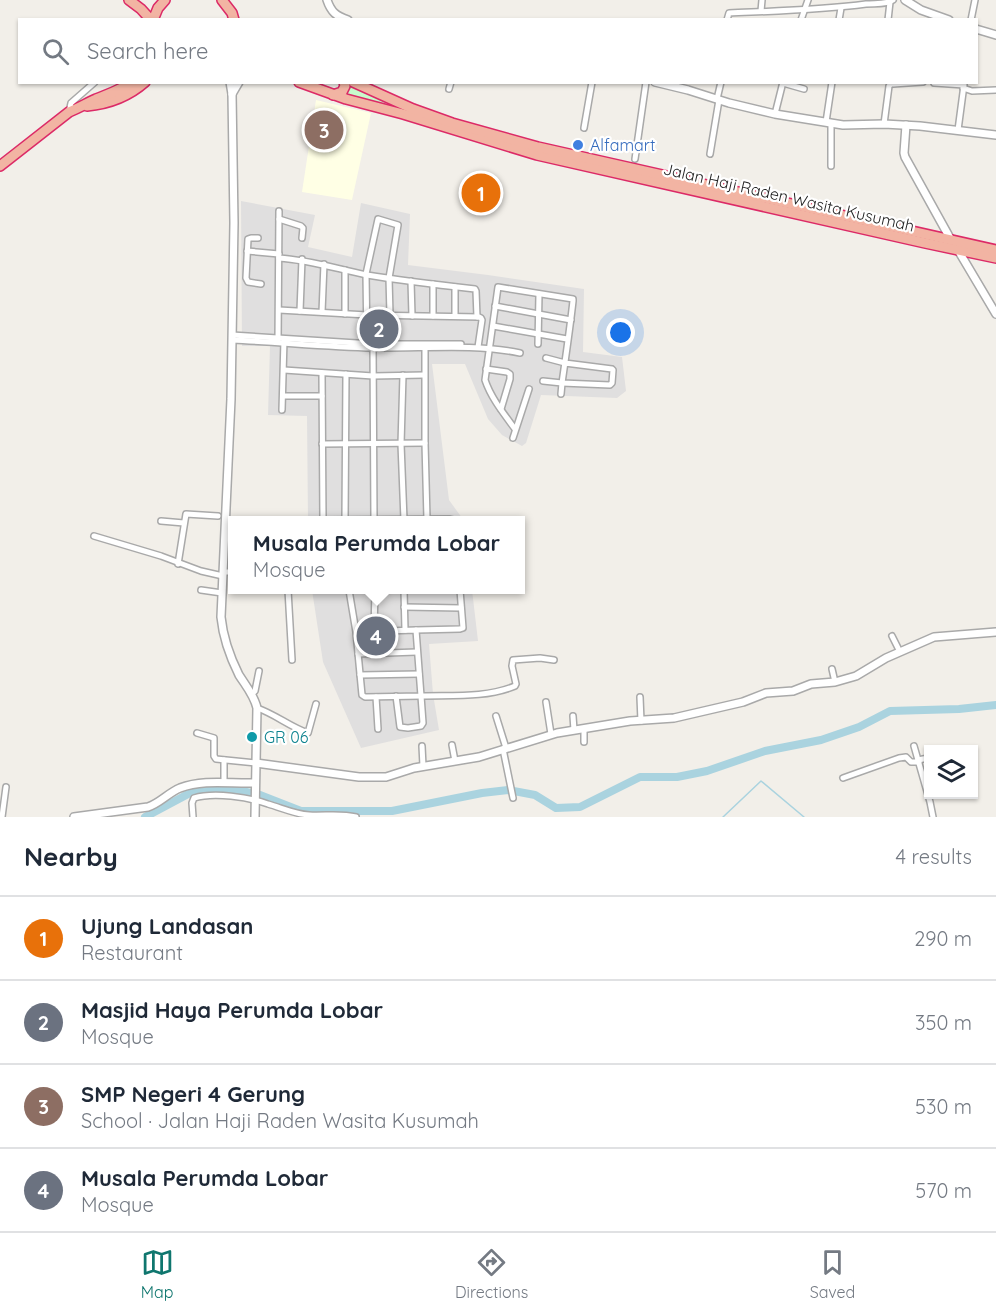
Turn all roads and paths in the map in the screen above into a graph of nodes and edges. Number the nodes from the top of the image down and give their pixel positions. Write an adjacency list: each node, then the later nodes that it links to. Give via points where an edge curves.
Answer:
1 (129, 0): 13 (highway)
2 (165, 0): 14 (highway)
3 (327, 0): 16 (street, via 333,13)
4 (762, 0): 12 (street)
5 (808, 0): 11 (street)
6 (905, 0): 21 (street)
7 (975, 0): 22 (street)
8 (224, 1): 15 (highway)
9 (892, 1): 10 (street); 20 (street)
10 (841, 8): 11 (street); 19 (street)
11 (804, 10): 12 (street); 18 (street)
12 (761, 11): 17 (street, via 729,13)
13 (150, 18)
14 (153, 18)
15 (233, 18)
16 (344, 18)
17 (728, 18)
18 (802, 18)
19 (839, 18)
20 (888, 18)
21 (939, 18)
22 (971, 18)
23 (978, 30): 24 (street)
24 (996, 35)
25 (94, 84): 50 (street, via 71,103)
26 (129, 84): 49 (highway)
27 (143, 84): 49 (highway, via 109,103)
28 (230, 84): 46 (street)
29 (237, 84): 46 (street)
30 (305, 84): 47 (highway, Jalan Haji Raden Wasita Kusumah)
31 (344, 84): 47 (highway, via 342,92)
32 (357, 84): 58 (highway, Jalan Haji Raden Wasita Kusumah, via 413,109)
33 (592, 84): 55 (street)
34 (646, 84): 60 (street)
35 (672, 84): 42 (street)
36 (721, 84): 48 (street)
37 (783, 84): 51 (street)
38 (786, 84): 44 (street)
39 (832, 84): 52 (street)
40 (892, 84): 53 (street)
41 (948, 84): 43 (street, via 964,85)
42 (689, 86): 48 (street)
43 (963, 88): 45 (street); 56 (street)
44 (804, 89)
45 (996, 90)
46 (232, 94): 100 (street)
47 (333, 95): 58 (highway, Jalan Haji Raden Wasita Kusumah)
48 (718, 100): 51 (street); 59 (street)
49 (82, 107): 50 (highway)
50 (69, 112): 61 (highway)
51 (775, 114): 52 (street)
52 (828, 122): 53 (street); 62 (street)
53 (884, 124): 54 (street)
54 (906, 125): 56 (street); 68 (street, via 905,157)
55 (584, 128)
56 (958, 129): 57 (street)
57 (996, 135)
58 (537, 151): 67 (highway, Jalan Haji Raden Wasita Kusumah)
59 (710, 154)
60 (635, 159)
61 (0, 166)
62 (831, 166)
63 (279, 212): 64 (street)
64 (279, 219): 66 (street, via 301,226); 72 (street)
65 (258, 238): 69 (street, via 249,238)
66 (302, 238)
67 (926, 239): 68 (highway, Jalan Haji Raden Wasita Kusumah); 70 (highway, Jalan Haji Raden Wasita Kusumah)
68 (951, 240): 71 (highway, Jalan Haji Raden Wasita Kusumah)
69 (247, 250): 72 (street); 80 (street, via 246,280)
70 (958, 250): 73 (highway, Jalan Haji Raden Wasita Kusumah); 90 (street)
71 (996, 250)
72 (279, 256): 74 (street); 85 (street)
73 (996, 258)
74 (302, 259): 75 (street); 86 (street)
75 (324, 264): 76 (street); 87 (street)
76 (345, 270): 77 (street); 89 (street)
77 (366, 274): 78 (street); 78 (street, via 378,219 398,225); 91 (street)
78 (389, 278): 79 (street); 92 (street)
79 (411, 281): 81 (street); 93 (street)
80 (261, 284)
81 (433, 284): 82 (street); 94 (street)
82 (454, 287): 95 (street); 96 (street, via 476,290)
83 (539, 294): 84 (street, via 497,287); 88 (street); 97 (street, via 573,299)
84 (495, 306): 88 (street); 98 (street)
85 (279, 310): 86 (street); 102 (street)
86 (300, 311): 87 (street)
87 (322, 312): 89 (street)
88 (539, 313): 97 (street); 99 (street)
89 (345, 314): 91 (street)
90 (996, 314)
91 (367, 315): 92 (street); 104 (street)
92 (390, 315): 93 (street)
93 (412, 316): 94 (street)
94 (433, 316): 95 (street)
95 (455, 316): 96 (street)
96 (477, 317): 106 (street, via 482,320)
97 (571, 320): 101 (street)
98 (493, 326): 99 (street); 107 (street)
99 (538, 333): 101 (street); 103 (street)
100 (232, 337): 102 (street); 144 (street)
101 (567, 339): 110 (street)
102 (281, 341): 104 (street); 112 (street)
103 (538, 344)
104 (371, 346): 105 (street); 117 (street)
105 (425, 346): 106 (street); 116 (street)
106 (478, 346): 107 (street)
107 (490, 347): 108 (street); 111 (street)
108 (520, 353)
109 (546, 358): 110 (street)
110 (565, 363): 119 (street); 119 (street, via 612,369 612,383)
111 (486, 369): 124 (street, via 486,382); 124 (street, via 510,375)
112 (284, 370): 113 (street); 122 (street)
113 (322, 372): 114 (street); 123 (street)
114 (346, 374): 117 (street); 130 (street)
115 (403, 375): 116 (street); 117 (street); 132 (street)
116 (424, 375): 128 (street)
117 (373, 376): 131 (street)
118 (543, 381): 119 (street)
119 (562, 382): 121 (street)
120 (529, 388): 126 (street)
121 (561, 394)
122 (283, 396): 123 (street); 125 (street)
123 (322, 396): 129 (street)
124 (501, 409): 126 (street)
125 (282, 410)
126 (515, 429): 127 (street)
127 (513, 438)
128 (424, 443): 132 (street); 138 (street)
129 (322, 444): 130 (street); 134 (street)
130 (347, 444): 131 (street); 135 (street)
131 (374, 444): 132 (street); 136 (street)
132 (401, 444): 137 (street)
133 (218, 516): 140 (street, via 187,513)
134 (323, 516)
135 (345, 516)
136 (374, 516)
137 (404, 516)
138 (427, 516)
139 (161, 521): 140 (street)
140 (184, 523): 142 (street)
141 (94, 536): 142 (street)
142 (178, 564): 144 (street)
143 (228, 573): 144 (street)
144 (223, 574): 146 (street)
145 (201, 590): 146 (street)
146 (222, 593): 171 (street, via 224,637 238,673)
147 (288, 594): 164 (street)
148 (350, 594): 157 (street)
149 (375, 594): 156 (street)
150 (404, 594): 152 (street)
151 (460, 594): 153 (street)
152 (404, 607): 153 (street); 154 (street)
153 (461, 608): 155 (street, via 464,627 460,629)
154 (405, 630): 155 (street); 156 (street)
155 (416, 630): 161 (street)
156 (377, 631): 157 (street); 160 (street)
157 (356, 632): 163 (street)
158 (996, 632): 162 (street, via 934,636)
159 (892, 636): 162 (street)
160 (381, 652): 161 (street); 163 (street)
161 (417, 652): 168 (street)
162 (900, 652): 170 (street, via 856,676)
163 (358, 654): 169 (street)
164 (292, 660)
165 (554, 660): 173 (street, via 513,660 516,684 506,690)
166 (832, 669): 170 (street)
167 (258, 671): 171 (street)
168 (419, 674): 169 (street); 173 (street)
169 (360, 675): 174 (street, via 362,695)
170 (835, 682): 181 (street, via 766,693 675,718)
171 (252, 694): 178 (street)
172 (396, 696): 173 (street); 173 (street, via 403,728 422,725); 174 (street)
173 (421, 696)
174 (376, 697): 182 (street)
175 (640, 697): 181 (street)
176 (546, 702): 185 (street)
177 (316, 704): 178 (street, via 308,733)
178 (257, 708): 195 (street)
179 (496, 716): 191 (street)
180 (573, 716): 184 (street)
181 (641, 719): 183 (street)
182 (378, 729)
183 (584, 729): 184 (street); 187 (street)
184 (574, 730): 185 (street)
185 (551, 732): 191 (street)
186 (197, 733): 194 (street, via 213,737 214,756)
187 (584, 742)
188 (452, 745): 192 (street)
189 (422, 746): 197 (street)
190 (914, 746): 196 (street)
191 (505, 747): 192 (street); 203 (street)
192 (455, 759): 197 (street)
193 (924, 759): 196 (street)
194 (224, 760): 195 (street); 200 (street)
195 (256, 760): 197 (street, via 375,778); 201 (street)
196 (919, 761): 198 (street); 199 (street, via 911,762 906,756)
197 (423, 764)
198 (924, 777)
199 (843, 778)
200 (224, 783): 201 (street); 207 (street, via 184,787 148,807)
201 (255, 785): 204 (street)
202 (6, 787): 206 (street)
203 (512, 792)
204 (255, 798): 208 (street, via 196,797 192,803); 209 (street); 210 (street, via 308,815)
205 (930, 799): 211 (street)
206 (2, 817)
207 (74, 817)
208 (193, 817)
209 (255, 817)
210 (356, 817)
211 (933, 817)

